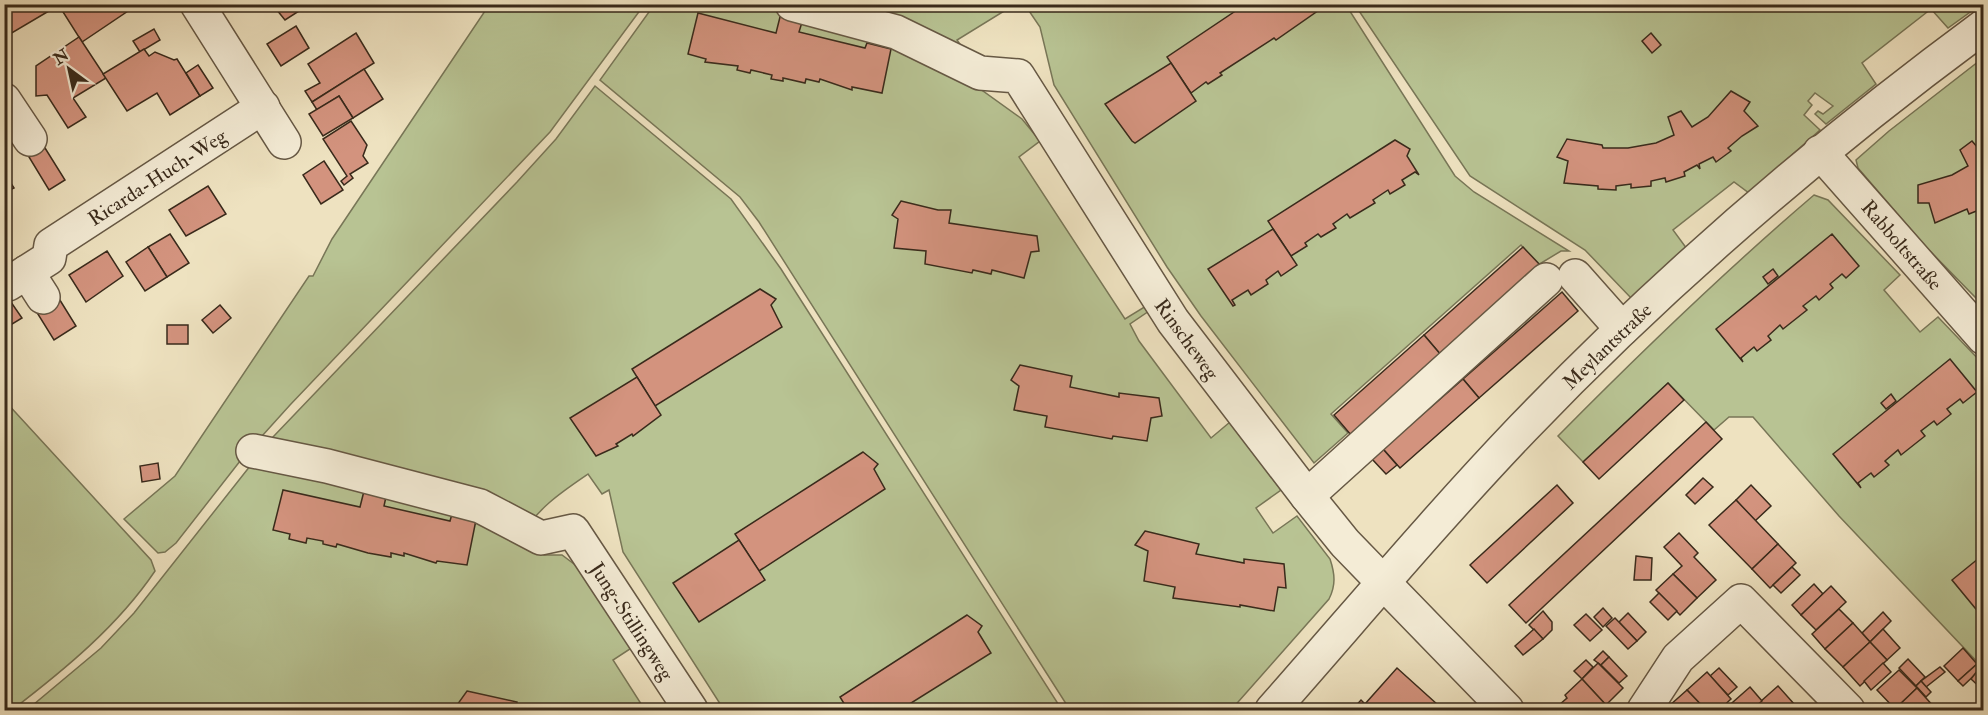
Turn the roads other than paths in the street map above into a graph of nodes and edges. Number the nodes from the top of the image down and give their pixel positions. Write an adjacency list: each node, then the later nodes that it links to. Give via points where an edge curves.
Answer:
1 (196, 4): 5 (street)
2 (792, 4): 13 (street, Rinscheweg, via 896,32 980,73 1018,75 1167,313)
3 (1983, 26): 8 (street, Meylantstraße)
4 (4, 100): 6 (street)
5 (263, 107): 7 (street); 9 (street, Ricarda-Huch-Weg, via 51,245 49,258)
6 (30, 140)
7 (284, 142)
8 (1820, 152): 10 (street, Meylantstraße); 11 (street, Rabboltstraße)
9 (26, 284)
10 (1622, 330): 13 (street, via 1561,278); 14 (street, Meylantstraße, via 1523,429)
11 (1983, 338)
12 (254, 451): 15 (street, Jung-Stillingweg, via 480,506 541,538 573,531)
13 (1307, 496): 14 (street, Rinscheweg)
14 (1384, 583): 16 (street, Meylantstraße); 17 (street, Rinscheweg)
15 (691, 711)
16 (1272, 711)
17 (1507, 711)
18 (1644, 711): 19 (street, via 1678,658 1741,601)
19 (1848, 711)

